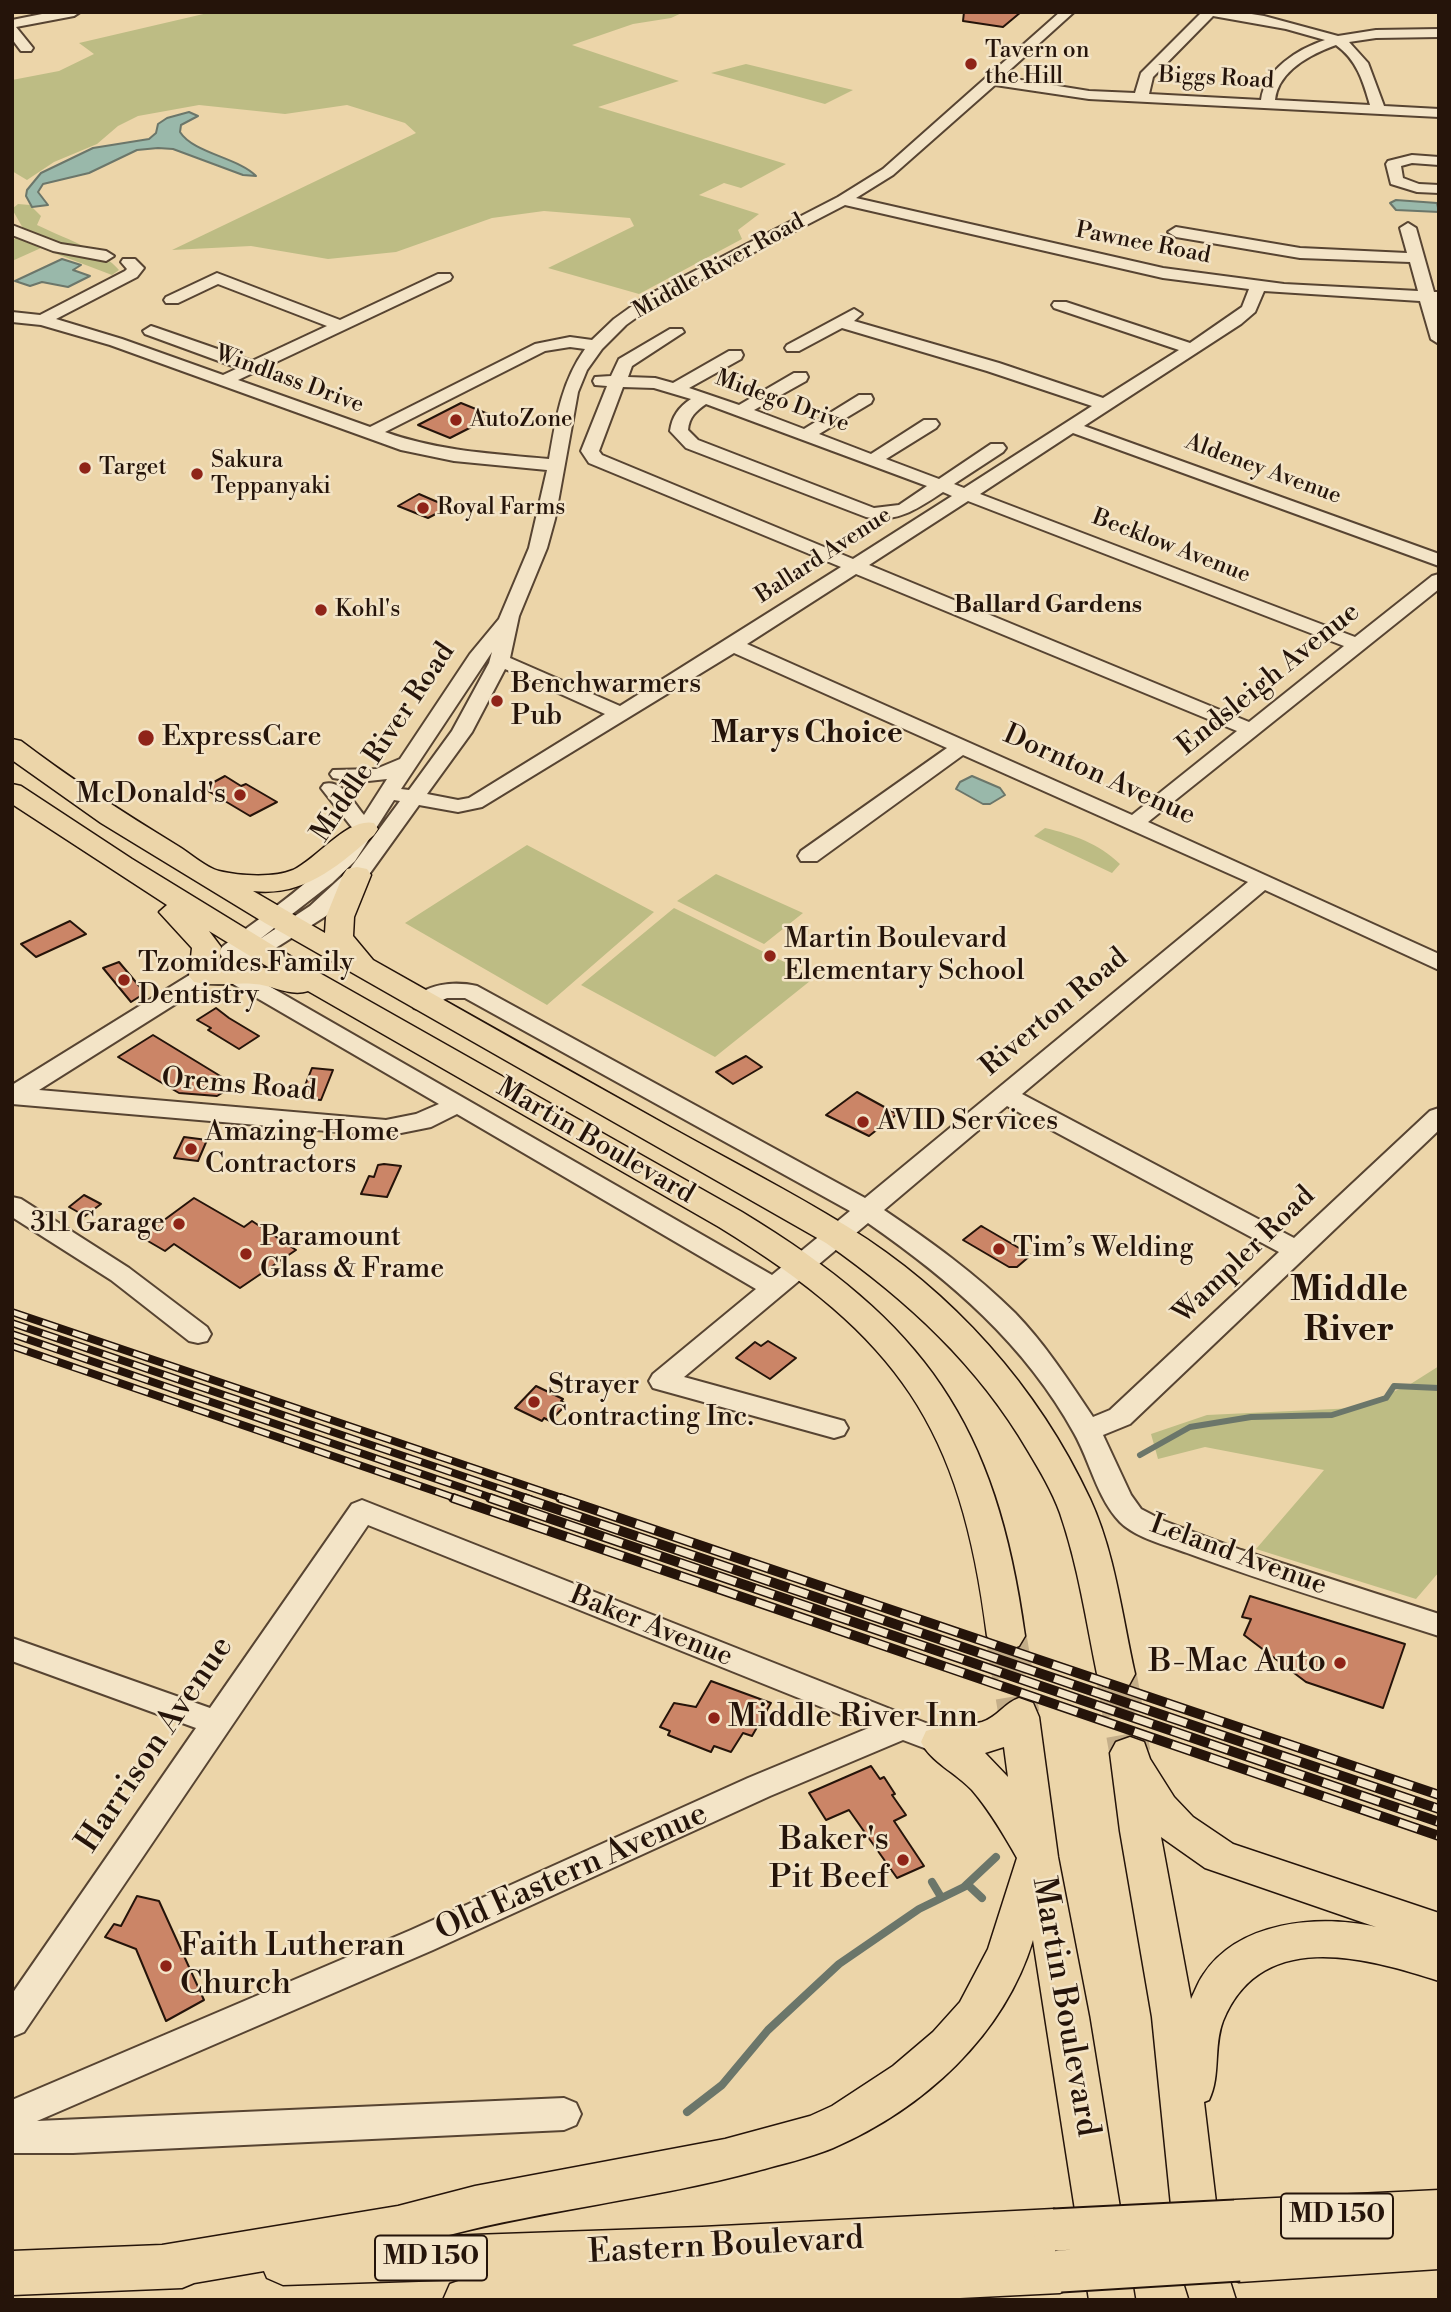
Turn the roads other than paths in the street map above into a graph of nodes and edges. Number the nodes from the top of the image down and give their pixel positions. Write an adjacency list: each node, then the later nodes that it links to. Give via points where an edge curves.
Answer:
1 (74, 12): 4 (street)
2 (1068, 12): 9 (street, Middle River Road)
3 (1211, 12): 7 (street); 10 (street, via 1146,76)
4 (12, 24)
5 (12, 30): 8 (street)
6 (1439, 33): 7 (street)
7 (1335, 40): 11 (street, via 1297,57 1269,86); 12 (street, via 1352,50 1373,87)
8 (26, 48)
9 (992, 80): 10 (street, Biggs Road); 16 (street, Middle River Road, via 904,160)
10 (1141, 98): 11 (street, Biggs Road)
11 (1268, 104): 12 (street, Biggs Road)
12 (1378, 110): 13 (street, Biggs Road)
13 (1439, 113)
14 (1439, 161): 15 (street, via 1412,159 1394,164 1396,181)
15 (1439, 189)
16 (843, 200): 24 (street, Pawnee Road, via 1119,265); 36 (street, Middle River Road, via 652,299)
17 (1408, 228): 21 (street)
18 (12, 230): 20 (street, via 58,248)
19 (1176, 232): 21 (street, via 1300,253)
20 (106, 256)
21 (1416, 258): 25 (street)
22 (129, 262): 30 (street, via 135,268 131,274)
23 (444, 277): 32 (street)
24 (1258, 287): 25 (street, Pawnee Road); 38 (street, Ballard Avenue, via 1245,314)
25 (1432, 296): 35 (street)
26 (172, 300): 32 (street, via 217,278)
27 (1060, 305): 38 (street)
28 (859, 311): 31 (street)
29 (12, 317): 30 (street, Windlass Drive)
30 (42, 320): 43 (street, Windlass Drive)
31 (840, 322): 37 (street); 48 (street)
32 (339, 325): 40 (street)
33 (151, 331): 40 (street)
34 (676, 332): 44 (street, via 628,359)
35 (1439, 339)
36 (596, 346): 42 (street, Middle River Road); 52 (street, via 570,342 541,347)
37 (793, 348)
38 (1193, 349): 48 (street, Ballard Avenue)
39 (735, 355): 45 (street)
40 (252, 368): 43 (street)
41 (800, 377): 49 (street)
42 (575, 379): 44 (street, Midego Drive); 56 (street, Middle River Road)
43 (223, 381): 52 (street, Windlass Drive)
44 (615, 381): 45 (street, Midego Drive); 60 (street, via 593,439 590,451 595,459)
45 (676, 388): 46 (street, Midego Drive)
46 (705, 398): 49 (street, Midego Drive); 57 (street, via 683,414 678,426 692,444 850,506 872,513 897,512)
47 (864, 399): 53 (street)
48 (1105, 405): 51 (street, Ballard Avenue)
49 (741, 411): 53 (street, Midego Drive)
50 (930, 424): 55 (street)
51 (1071, 427): 58 (street, Ballard Avenue); 59 (street, Aldeney Avenue)
52 (369, 434): 56 (street, Windlass Drive, via 454,456)
53 (806, 435): 55 (street, Midego Drive)
54 (998, 448): 57 (street)
55 (873, 460): 57 (street, Midego Drive)
56 (555, 465): 62 (street, Middle River Road, via 538,548)
57 (941, 485): 58 (street, Midego Drive)
58 (967, 495): 60 (street, Ballard Avenue); 64 (street, Becklow Avenue)
59 (1439, 560)
60 (857, 566): 63 (street, Ballard Avenue); 67 (street)
61 (1439, 580): 64 (street, Endsleigh Avenue)
62 (509, 617): 65 (street, Middle River Road); 70 (street, Middle River Road)
63 (733, 645): 66 (street, Ballard Avenue); 69 (street, Dornton Avenue)
64 (1358, 645): 67 (street, Endsleigh Avenue)
65 (499, 663): 66 (street); 73 (street, Middle River Road, via 462,732)
66 (621, 714): 73 (street, Ballard Avenue, via 475,803 458,806)
67 (1251, 730): 74 (street, Endsleigh Avenue)
68 (12, 747): 79 (main road, Martin Boulevard, via 100,811)
69 (961, 747): 74 (street, Dornton Avenue); 77 (street)
70 (409, 763): 72 (street, Middle River Road); 75 (street, via 372,777 335,781)
71 (12, 792): 76 (main road, Martin Boulevard)
72 (390, 793): 73 (street, Ballard Avenue); 75 (street, Middle River Road)
73 (415, 798): 78 (street, Middle River Road)
74 (1133, 824): 80 (street, Dornton Avenue)
75 (364, 829): 79 (main road, via 323,864 285,883); 81 (street, Middle River Road, via 347,856)
76 (70, 832): 82 (main road, Martin Boulevard); 86 (main road, via 190,925 207,947)
77 (809, 856)
78 (357, 875): 81 (street, Middle River Road, via 318,911); 84 (main road, via 340,917 339,937)
79 (211, 878): 81 (main road, Martin Boulevard)
80 (1263, 881): 83 (street, Dornton Avenue); 90 (street, Riverton Road)
81 (284, 922): 82 (street, Middle River Road); 84 (main road, Martin Boulevard)
82 (252, 946): 86 (street, Middle River Road, via 235,964); 87 (main road, Martin Boulevard)
83 (1439, 963)
84 (366, 971): 88 (main road, Martin Boulevard)
85 (234, 975): 86 (main road); 87 (main road, via 275,978); 91 (street, Martin Boulevard)
86 (204, 976): 89 (street, Middle River Road)
87 (328, 992): 97 (main road, Martin Boulevard, via 561,1121)
88 (432, 997): 94 (street, Martin Boulevard, via 469,991); 95 (main road, Martin Boulevard)
89 (13, 1095): 91 (street, Orems Road, via 386,1128 422,1121)
90 (1005, 1095): 94 (street, Riverton Road); 96 (street)
91 (457, 1105): 98 (street, Martin Boulevard)
92 (1439, 1116): 96 (street, Wampler Road)
93 (12, 1205): 99 (street, via 121,1274)
94 (867, 1210): 95 (street, Riverton Road); 101 (street, Leland Avenue, via 932,1255 998,1312 1042,1362)
95 (837, 1236): 97 (street, Riverton Road); 106 (main road, Martin Boulevard, via 930,1304 1020,1406 1070,1493 1081,1522)
96 (1296, 1250): 101 (street, Wampler Road, via 1120,1417)
97 (803, 1264): 98 (street, Riverton Road); 104 (main road, Martin Boulevard, via 840,1292 897,1349 940,1409 979,1492 999,1571)
98 (774, 1288): 100 (street, Riverton Road, via 662,1381)
99 (198, 1334)
100 (834, 1428)
101 (1087, 1430): 103 (street, Leland Avenue, via 1131,1516 1231,1558)
102 (362, 1511): 107 (street, Harrison Avenue); 108 (street, Baker Avenue)
103 (1439, 1625)
104 (1006, 1636)
105 (12, 1649): 107 (street)
106 (1116, 1674)
107 (216, 1723): 113 (street, Harrison Avenue)
108 (900, 1728): 109 (street, Baker Avenue); 115 (street, Old Eastern Avenue, via 422,1941)
109 (940, 1742): 110 (main road, via 980,1770); 110 (main road, Martin Boulevard, via 1000,1734 1020,1716)
110 (1038, 1857): 123 (main road, via 1008,1953 975,2015 908,2080 847,2120 817,2134 725,2158 475,2207 398,2227); 127 (main road, Martin Boulevard)
111 (1439, 1931): 117 (main road, via 1219,1856 1197,1844 1160,1809 1131,1755)
112 (1439, 1963): 117 (main road, via 1376,1943 1315,1938 1264,1950 1240,1963 1222,1983 1200,2025)
113 (12, 2022)
114 (564, 2114): 116 (street)
115 (12, 2116)
116 (12, 2137)
117 (1188, 2139): 119 (main road)
118 (1439, 2211): 119 (main road, Eastern Boulevard / MD 150)
119 (1224, 2245): 120 (main road, Eastern Boulevard / MD 150); 121 (main road, Eastern Boulevard / MD 150, bridge); 128 (street); 129 (main road)
120 (1439, 2247)
121 (1057, 2250): 123 (main road, Eastern Boulevard / MD 150, via 702,2249); 124 (main road, Eastern Boulevard / MD 150)
122 (18, 2266): 123 (main road, Eastern Boulevard / MD 150)
123 (161, 2267)
124 (970, 2273): 125 (main road, Eastern Boulevard / MD 150); 126 (main road)
125 (466, 2300)
126 (903, 2300)
127 (1112, 2300)
128 (1200, 2300)
129 (1213, 2300)

